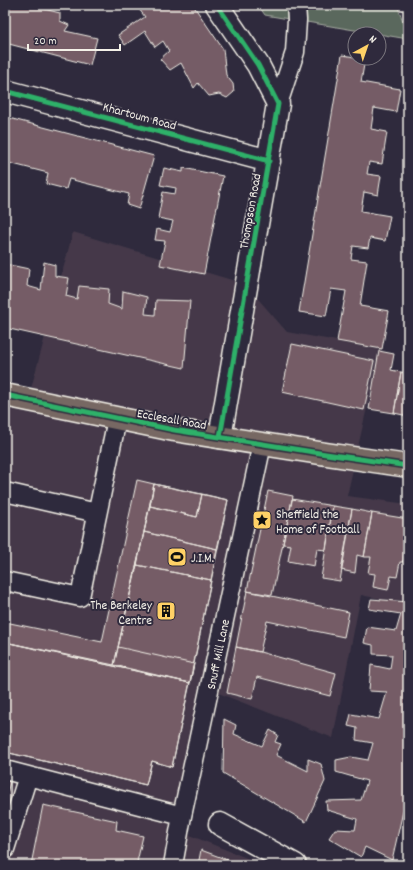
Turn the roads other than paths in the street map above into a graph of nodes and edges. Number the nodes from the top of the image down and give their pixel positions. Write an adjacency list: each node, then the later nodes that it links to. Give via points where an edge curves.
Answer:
1 (217, 5): 4 (street, via 258,65)
2 (296, 5): 4 (lane, via 295,52)
3 (5, 91): 5 (street, Khartoum Road)
4 (278, 104): 5 (street, Thompson Road)
5 (269, 161): 8 (street, Thompson Road)
6 (5, 396): 7 (main road, Ecclesall Road)
7 (118, 419): 8 (main road, Ecclesall Road); 12 (lane)
8 (220, 437): 9 (main road, Ecclesall Road)
9 (262, 444): 10 (main road, Ecclesall Road); 16 (lane, Snuff Mill Lane)
10 (408, 466)
11 (5, 492): 12 (lane)
12 (97, 513): 13 (lane, via 80,597)
13 (5, 581)
14 (5, 770): 15 (lane)
15 (28, 776): 16 (lane); 18 (lane)
16 (182, 816): 19 (lane, Snuff Mill Lane)
17 (220, 824): 20 (street)
18 (5, 849)
19 (173, 865)
20 (295, 865)

